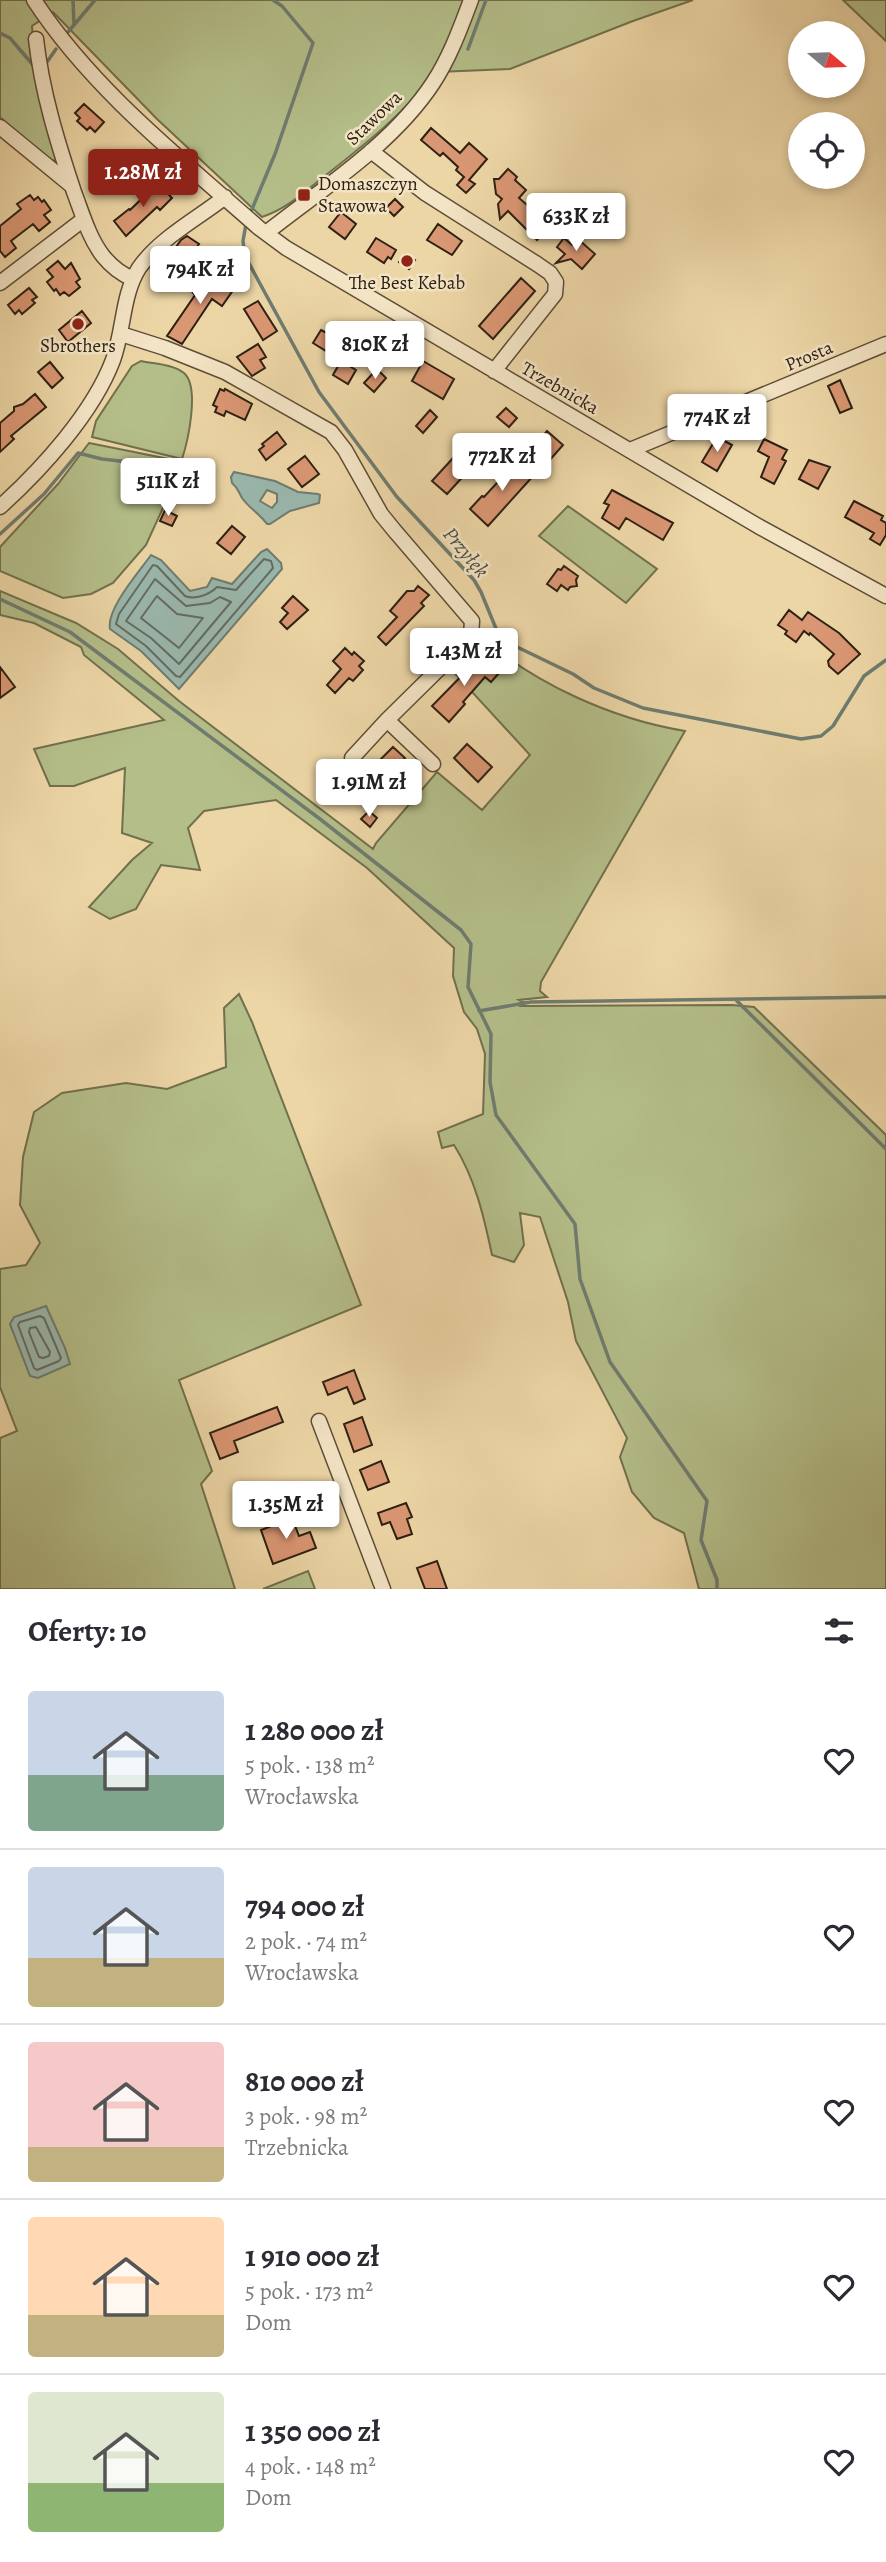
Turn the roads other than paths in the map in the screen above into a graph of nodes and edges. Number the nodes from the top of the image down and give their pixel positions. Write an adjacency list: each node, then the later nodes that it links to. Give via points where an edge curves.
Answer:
1 (34, 0): 7 (street, Trzebnicka, via 69,49 108,91)
2 (471, 0): 5 (street, Stawowa, via 452,51 432,85)
3 (36, 39): 6 (street, via 52,127)
4 (0, 127): 6 (street)
5 (371, 151): 9 (street, Stawowa); 14 (street, via 425,193 537,264 556,282 555,294)
6 (73, 187): 8 (street)
7 (225, 197): 9 (street, Trzebnicka); 10 (street, via 151,254)
8 (84, 219): 10 (street, via 102,255); 11 (street)
9 (263, 231): 14 (street, Trzebnicka, via 310,265)
10 (132, 279): 12 (street)
11 (0, 283)
12 (121, 334): 16 (street, via 107,373 79,419); 18 (street, via 225,372 331,432 387,522 466,612 472,621 471,635)
13 (886, 344): 15 (street, Prosta)
14 (494, 371): 15 (street, Trzebnicka)
15 (630, 450): 17 (street, Trzebnicka)
16 (0, 507)
17 (886, 596)
18 (387, 720): 19 (street); 20 (street)
19 (352, 758)
20 (433, 764)
21 (319, 1421): 22 (street)
22 (383, 1589)

